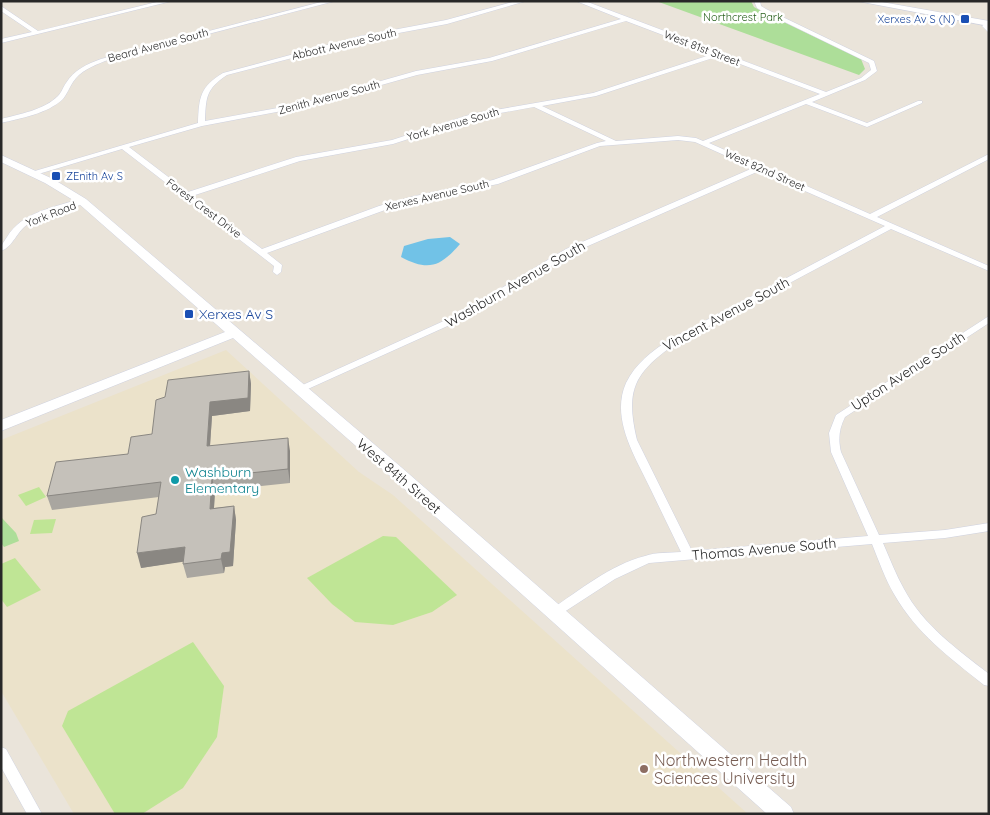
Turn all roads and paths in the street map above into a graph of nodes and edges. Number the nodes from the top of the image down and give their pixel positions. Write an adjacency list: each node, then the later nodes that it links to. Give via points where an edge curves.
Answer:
1 (136, 1): 9 (street)
2 (169, 1): 9 (street)
3 (332, 1): 24 (street, Beard Avenue South, via 108,58 75,76 62,96 50,104)
4 (523, 1): 25 (street, Abbott Avenue South, via 448,22 342,42 225,74 206,88)
5 (579, 1): 13 (street, West 81st Street)
6 (757, 1): 20 (street, via 764,10 872,62 874,71 870,75)
7 (861, 1): 15 (street)
8 (887, 1): 11 (street)
9 (145, 7): 17 (street)
10 (1, 8): 17 (street)
11 (955, 13): 12 (street); 14 (street)
12 (989, 15)
13 (625, 19): 19 (street, West 81st Street); 25 (street, Zenith Avenue South, via 490,60 407,75 302,106)
14 (989, 20)
15 (989, 24): 16 (street, via 984,26)
16 (989, 31)
17 (36, 32): 18 (street)
18 (1, 41)
19 (718, 54): 20 (street, West 81st Street); 23 (street, York Avenue South, via 613,90)
20 (826, 94): 21 (street)
21 (806, 102): 22 (street, via 867,125); 27 (street)
22 (920, 102)
23 (534, 105): 26 (street, West 82nd Street); 33 (street, York Avenue South, via 472,116 392,142 299,159)
24 (1, 121)
25 (201, 124): 28 (street, Zenith Avenue South)
26 (614, 143): 27 (street, West 82nd Street, via 678,138); 38 (street, Xerxes Avenue South, via 599,144 494,182 398,202)
27 (703, 143): 31 (street, West 82nd Street)
28 (124, 146): 32 (street, Zenith Avenue South); 33 (street, Forest Crest Drive)
29 (989, 156): 35 (street)
30 (1, 158): 32 (street, West 84th Street)
31 (759, 168): 35 (street, West 82nd Street); 43 (street, Washburn Avenue South, via 569,251 460,317)
32 (32, 173): 34 (street, West 84th Street)
33 (187, 195): 38 (street, Forest Crest Drive)
34 (82, 202): 37 (street, York Road, via 28,221 14,232); 42 (street, West 84th Street)
35 (870, 217): 36 (street, West 82nd Street)
36 (891, 226): 39 (street, West 82nd Street); 47 (street, Vincent Avenue South, via 672,342 654,353 630,384 625,401 632,440)
37 (4, 252)
38 (262, 252): 40 (street, Forest Crest Drive, via 278,265)
39 (989, 269)
40 (277, 272)
41 (989, 319): 46 (street, Upton Avenue South, via 852,406 834,426 832,439 836,452)
42 (234, 333): 43 (street, West 84th Street); 44 (street)
43 (299, 390): 48 (street, West 84th Street)
44 (1, 426)
45 (989, 527): 46 (street, Thomas Avenue South)
46 (875, 540): 47 (street, Thomas Avenue South); 49 (street, Upton Avenue South, via 899,592 917,618 942,644)
47 (688, 555): 48 (street, Thomas Avenue South, via 632,564)
48 (554, 613): 52 (street, West 84th Street)
49 (989, 681)
50 (1, 753): 51 (street)
51 (35, 814)
52 (783, 814)

